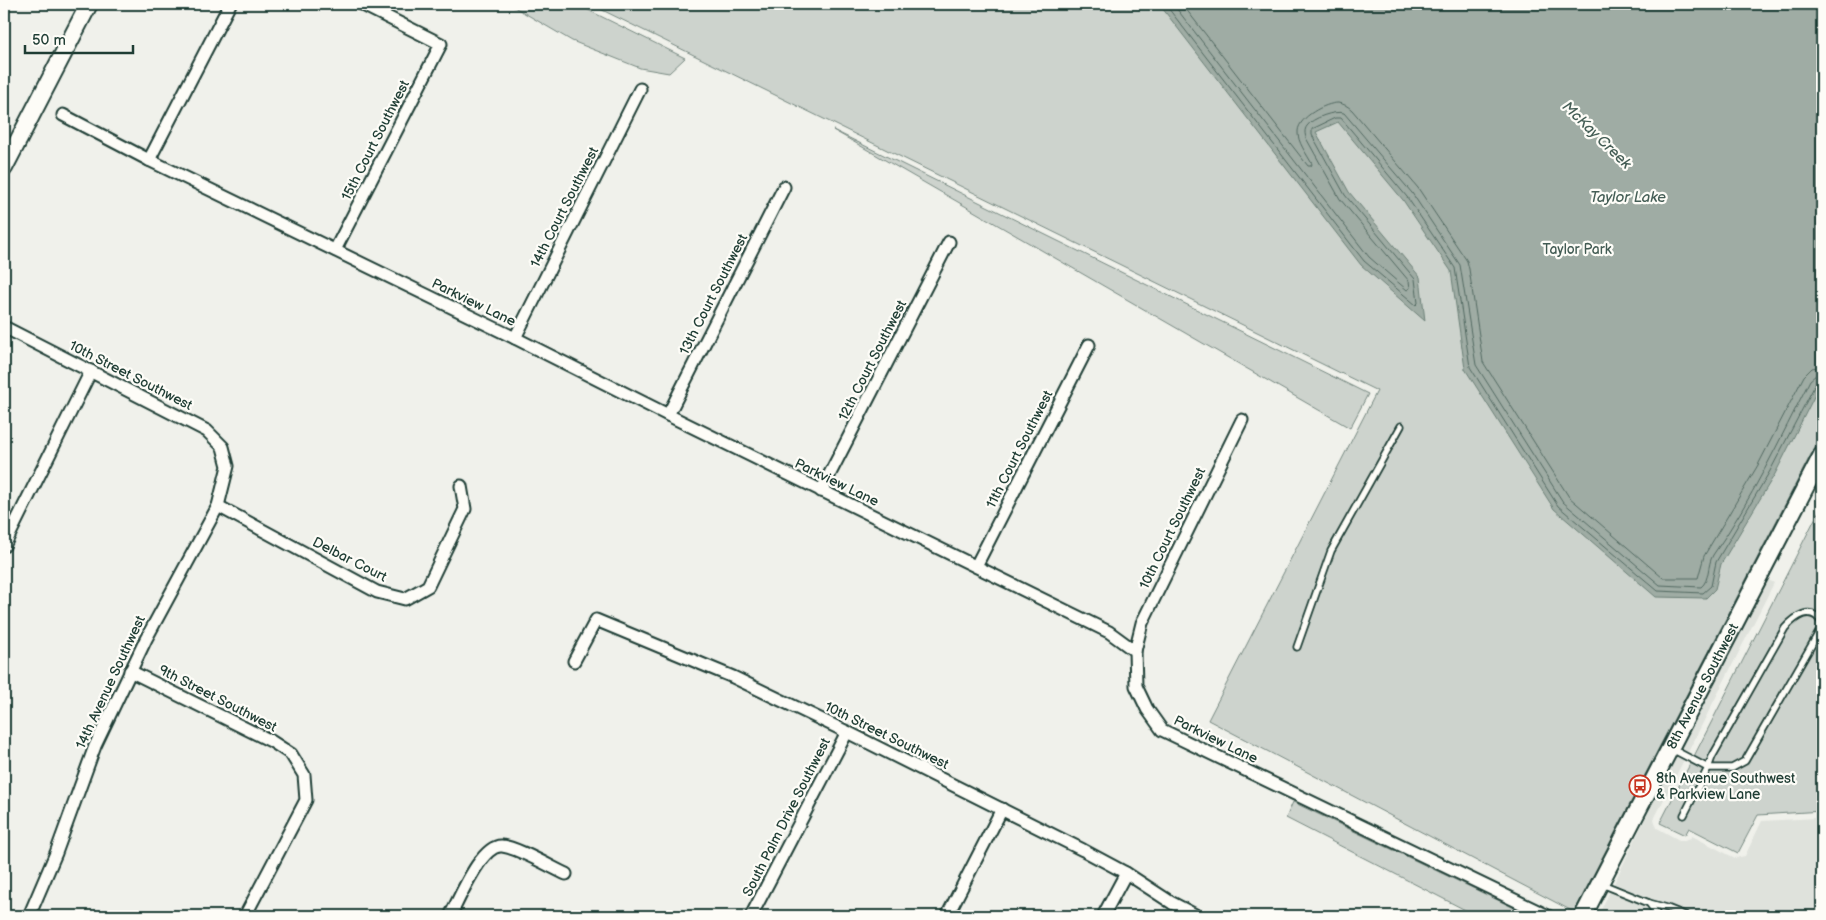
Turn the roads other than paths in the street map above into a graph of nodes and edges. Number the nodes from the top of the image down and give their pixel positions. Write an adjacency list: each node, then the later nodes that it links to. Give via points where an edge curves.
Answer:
1 (89, 4): 7 (street)
2 (230, 4): 6 (street)
3 (361, 4): 10 (street, 15th Court Southwest, via 441,44)
4 (640, 89): 12 (street, 14th Court Southwest)
5 (63, 114): 6 (street, Parkview Lane)
6 (149, 160): 10 (street, Parkview Lane)
7 (4, 168)
8 (784, 187): 15 (street, 13th Court Southwest)
9 (950, 242): 21 (street, 12th Court Southwest)
10 (335, 250): 12 (street, Parkview Lane)
11 (4, 327): 14 (street, 10th Street Southwest)
12 (516, 338): 15 (street, Parkview Lane)
13 (1089, 345): 24 (street, 11th Court Southwest)
14 (91, 371): 19 (street, 10th Street Southwest, via 207,431 223,447); 23 (street)
15 (668, 415): 21 (street, Parkview Lane)
16 (1242, 420): 27 (street, 10th Court Southwest, via 1142,623)
17 (1401, 426): 26 (lane, via 1331,551)
18 (1822, 455): 31 (street, 8th Avenue Southwest)
19 (228, 466): 22 (street, 14th Avenue Southwest)
20 (461, 486): 22 (street, Delbar Court, via 465,509 428,586 405,599 377,592)
21 (821, 491): 24 (street, Parkview Lane)
22 (218, 506): 29 (street, 14th Avenue Southwest)
23 (4, 546)
24 (976, 566): 27 (street, Parkview Lane, via 1109,632)
25 (1822, 625): 32 (lane, via 1745,761 1732,768); 32 (lane, via 1820,619 1804,613 1785,628)
26 (1297, 647)
27 (1134, 652): 46 (street, Parkview Lane, via 1136,686 1162,730)
28 (574, 661): 30 (street, 10th Street Southwest, via 596,620 733,677)
29 (130, 671): 39 (street, 14th Avenue Southwest, via 95,746); 40 (street, 9th Street Southwest, via 271,741 291,754 304,775 306,800)
30 (847, 732): 33 (street, 10th Street Southwest); 42 (street, South Palm Drive Southwest)
31 (1670, 748): 32 (lane); 37 (street, 8th Avenue Southwest)
32 (1708, 768): 34 (lane)
33 (1002, 810): 35 (street, 10th Street Southwest); 43 (street)
34 (1684, 815)
35 (1126, 873): 44 (street); 45 (street, 10th Street Southwest, via 1172,904)
36 (566, 874): 41 (street, via 512,849 492,848 478,862)
37 (1600, 883): 38 (lane); 47 (street, 8th Avenue Southwest)
38 (1649, 903): 48 (lane); 49 (lane)
39 (29, 916)
40 (245, 916)
41 (450, 916)
42 (751, 916)
43 (948, 916)
44 (1103, 916)
45 (1197, 916)
46 (1548, 916)
47 (1583, 916)
48 (1658, 916)
49 (1687, 916)

